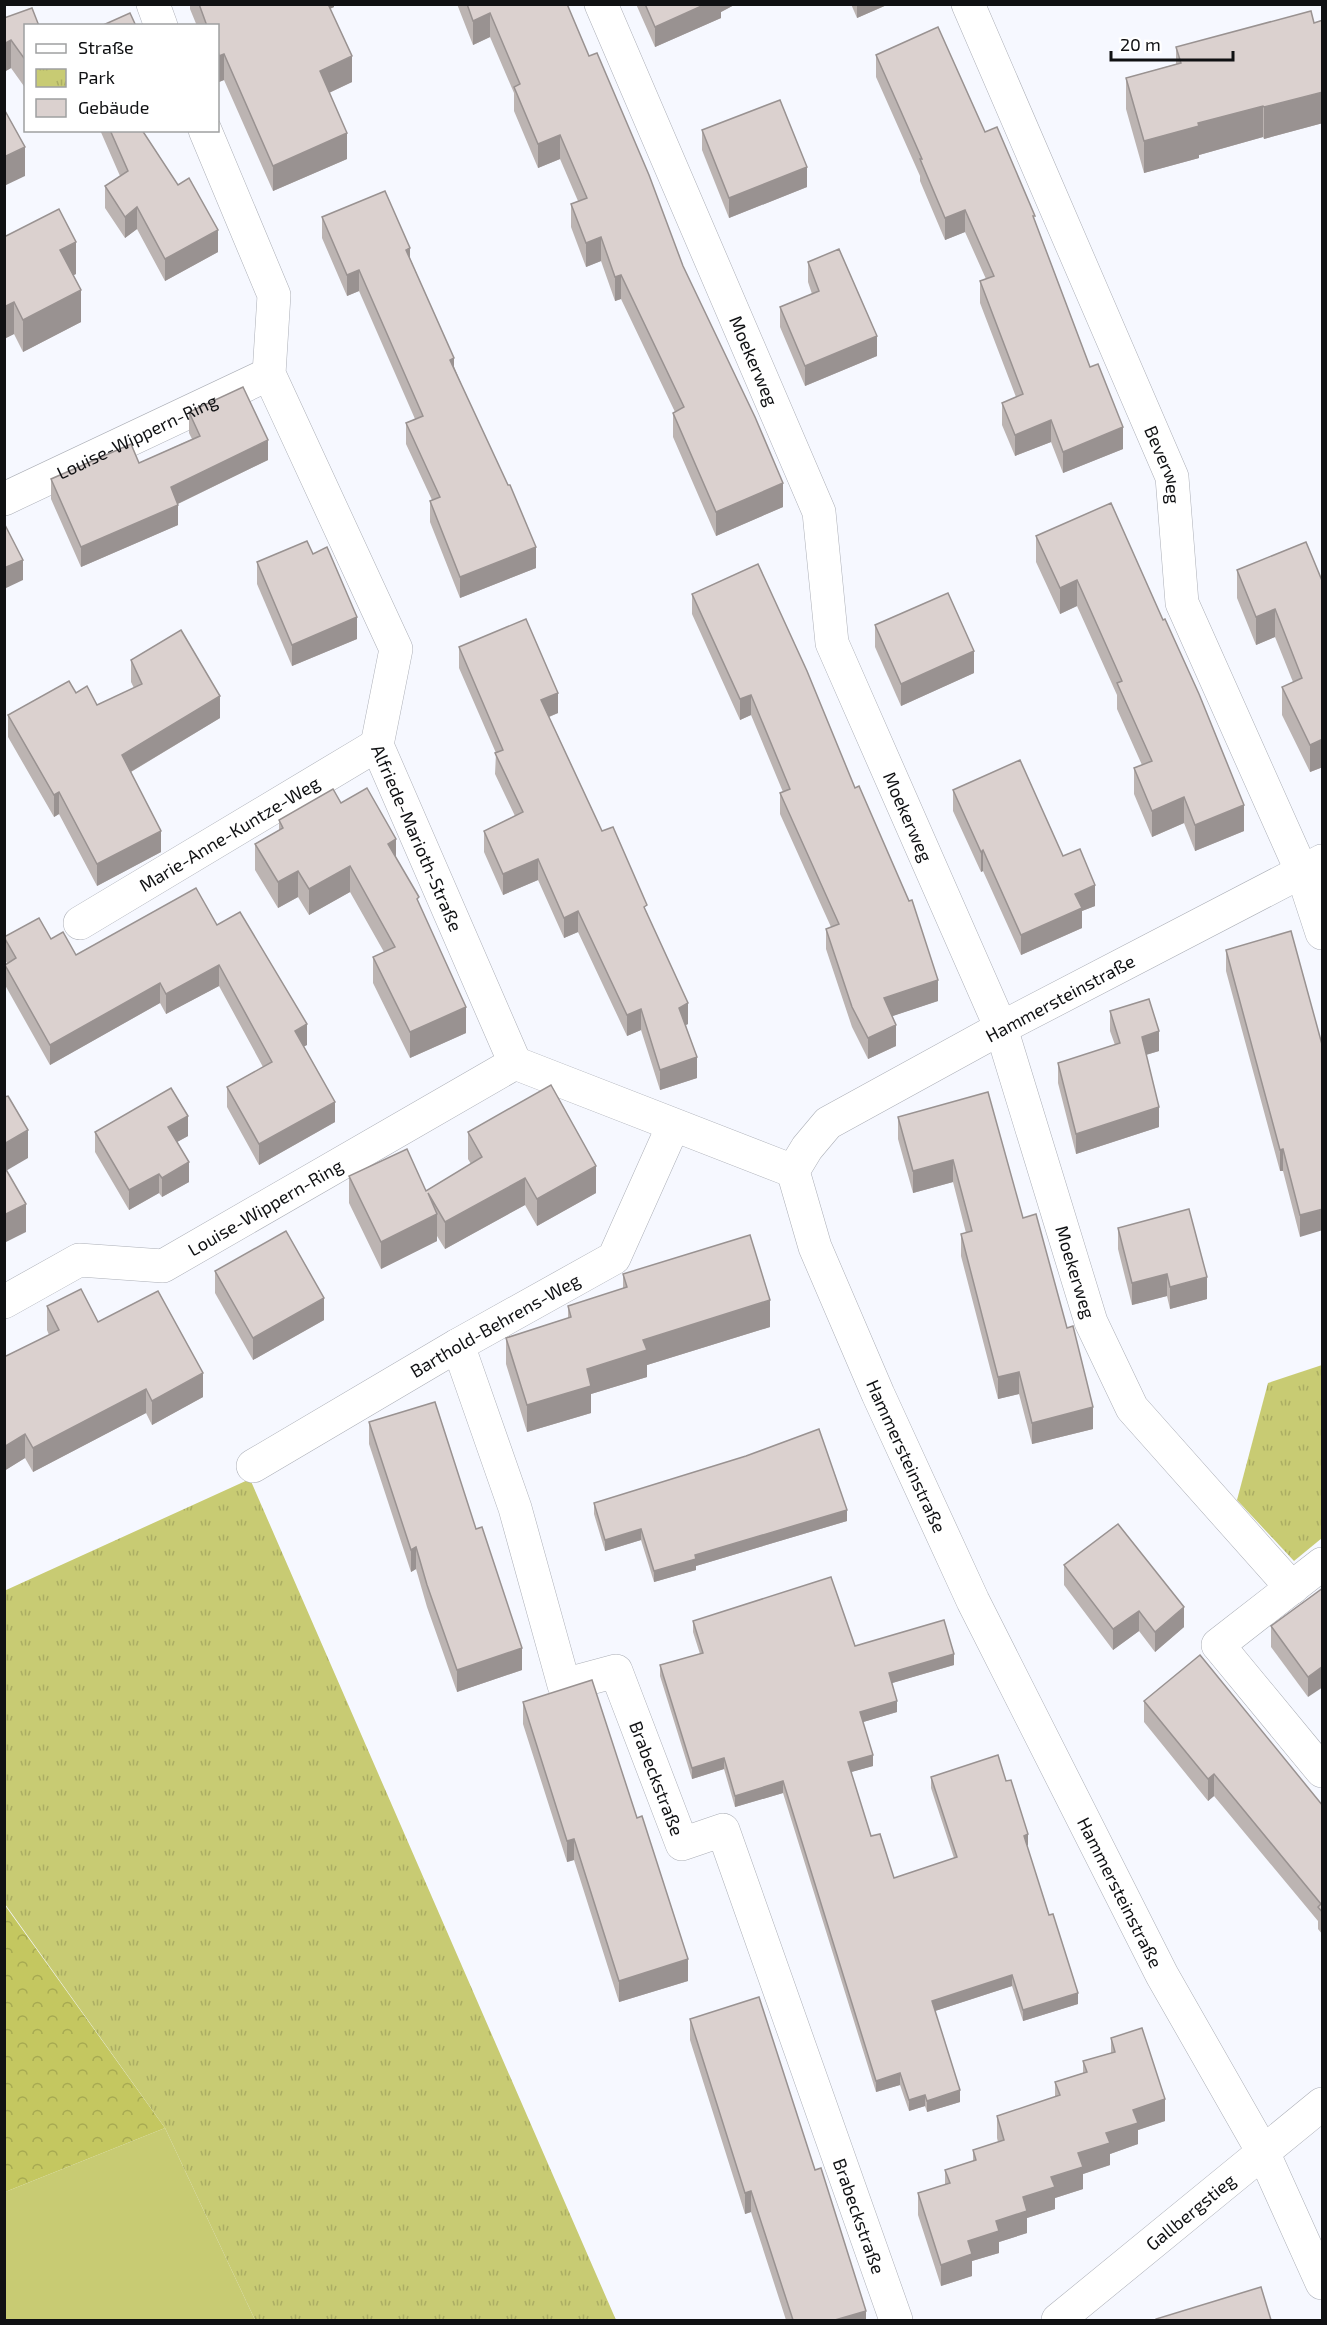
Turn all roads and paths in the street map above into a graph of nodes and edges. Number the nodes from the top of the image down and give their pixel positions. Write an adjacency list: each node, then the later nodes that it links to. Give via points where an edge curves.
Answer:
1 (153, 4): 4 (street)
2 (601, 4): 12 (street, Moekerweg, via 819,512 832,643)
3 (968, 4): 9 (street, Beverweg, via 1172,477 1182,603)
4 (160, 24)
5 (206, 132): 6 (street, Alfriede-Marioth-Straße, via 274,295)
6 (269, 374): 7 (street, Louise-Wippern-Ring); 8 (street, Alfriede-Marioth-Straße, via 396,650)
7 (4, 499)
8 (377, 745): 10 (street, Marie-Anne-Kuntze-Weg); 13 (street, Alfriede-Marioth-Straße)
9 (1312, 867): 11 (street, Beverweg); 12 (street, Hammersteinstraße)
10 (80, 923)
11 (1323, 933)
12 (1001, 1028): 15 (street, Hammersteinstraße, via 828,1123); 20 (street, Moekerweg, via 1090,1322 1132,1408)
13 (515, 1063): 14 (street); 16 (street, Louise-Wippern-Ring, via 163,1266 80,1260)
14 (673, 1126): 15 (street); 17 (street, Barthold-Behrens-Weg, via 614,1258)
15 (793, 1171): 23 (street, Hammersteinstraße, via 815,1247 973,1601 1162,1975)
16 (4, 1302)
17 (458, 1345): 18 (street, Barthold-Behrens-Weg); 25 (street, Brabeckstraße, via 515,1508 564,1685 616,1671 682,1844 723,1830)
18 (253, 1466)
19 (1323, 1564): 20 (street)
20 (1292, 1588): 21 (street, via 1218,1645)
21 (1323, 1771)
22 (1323, 2104): 23 (street, Gallbergstieg)
23 (1263, 2152): 24 (street, Hammersteinstraße); 26 (street, Gallbergstieg)
24 (1323, 2283)
25 (896, 2320)
26 (1058, 2320)

